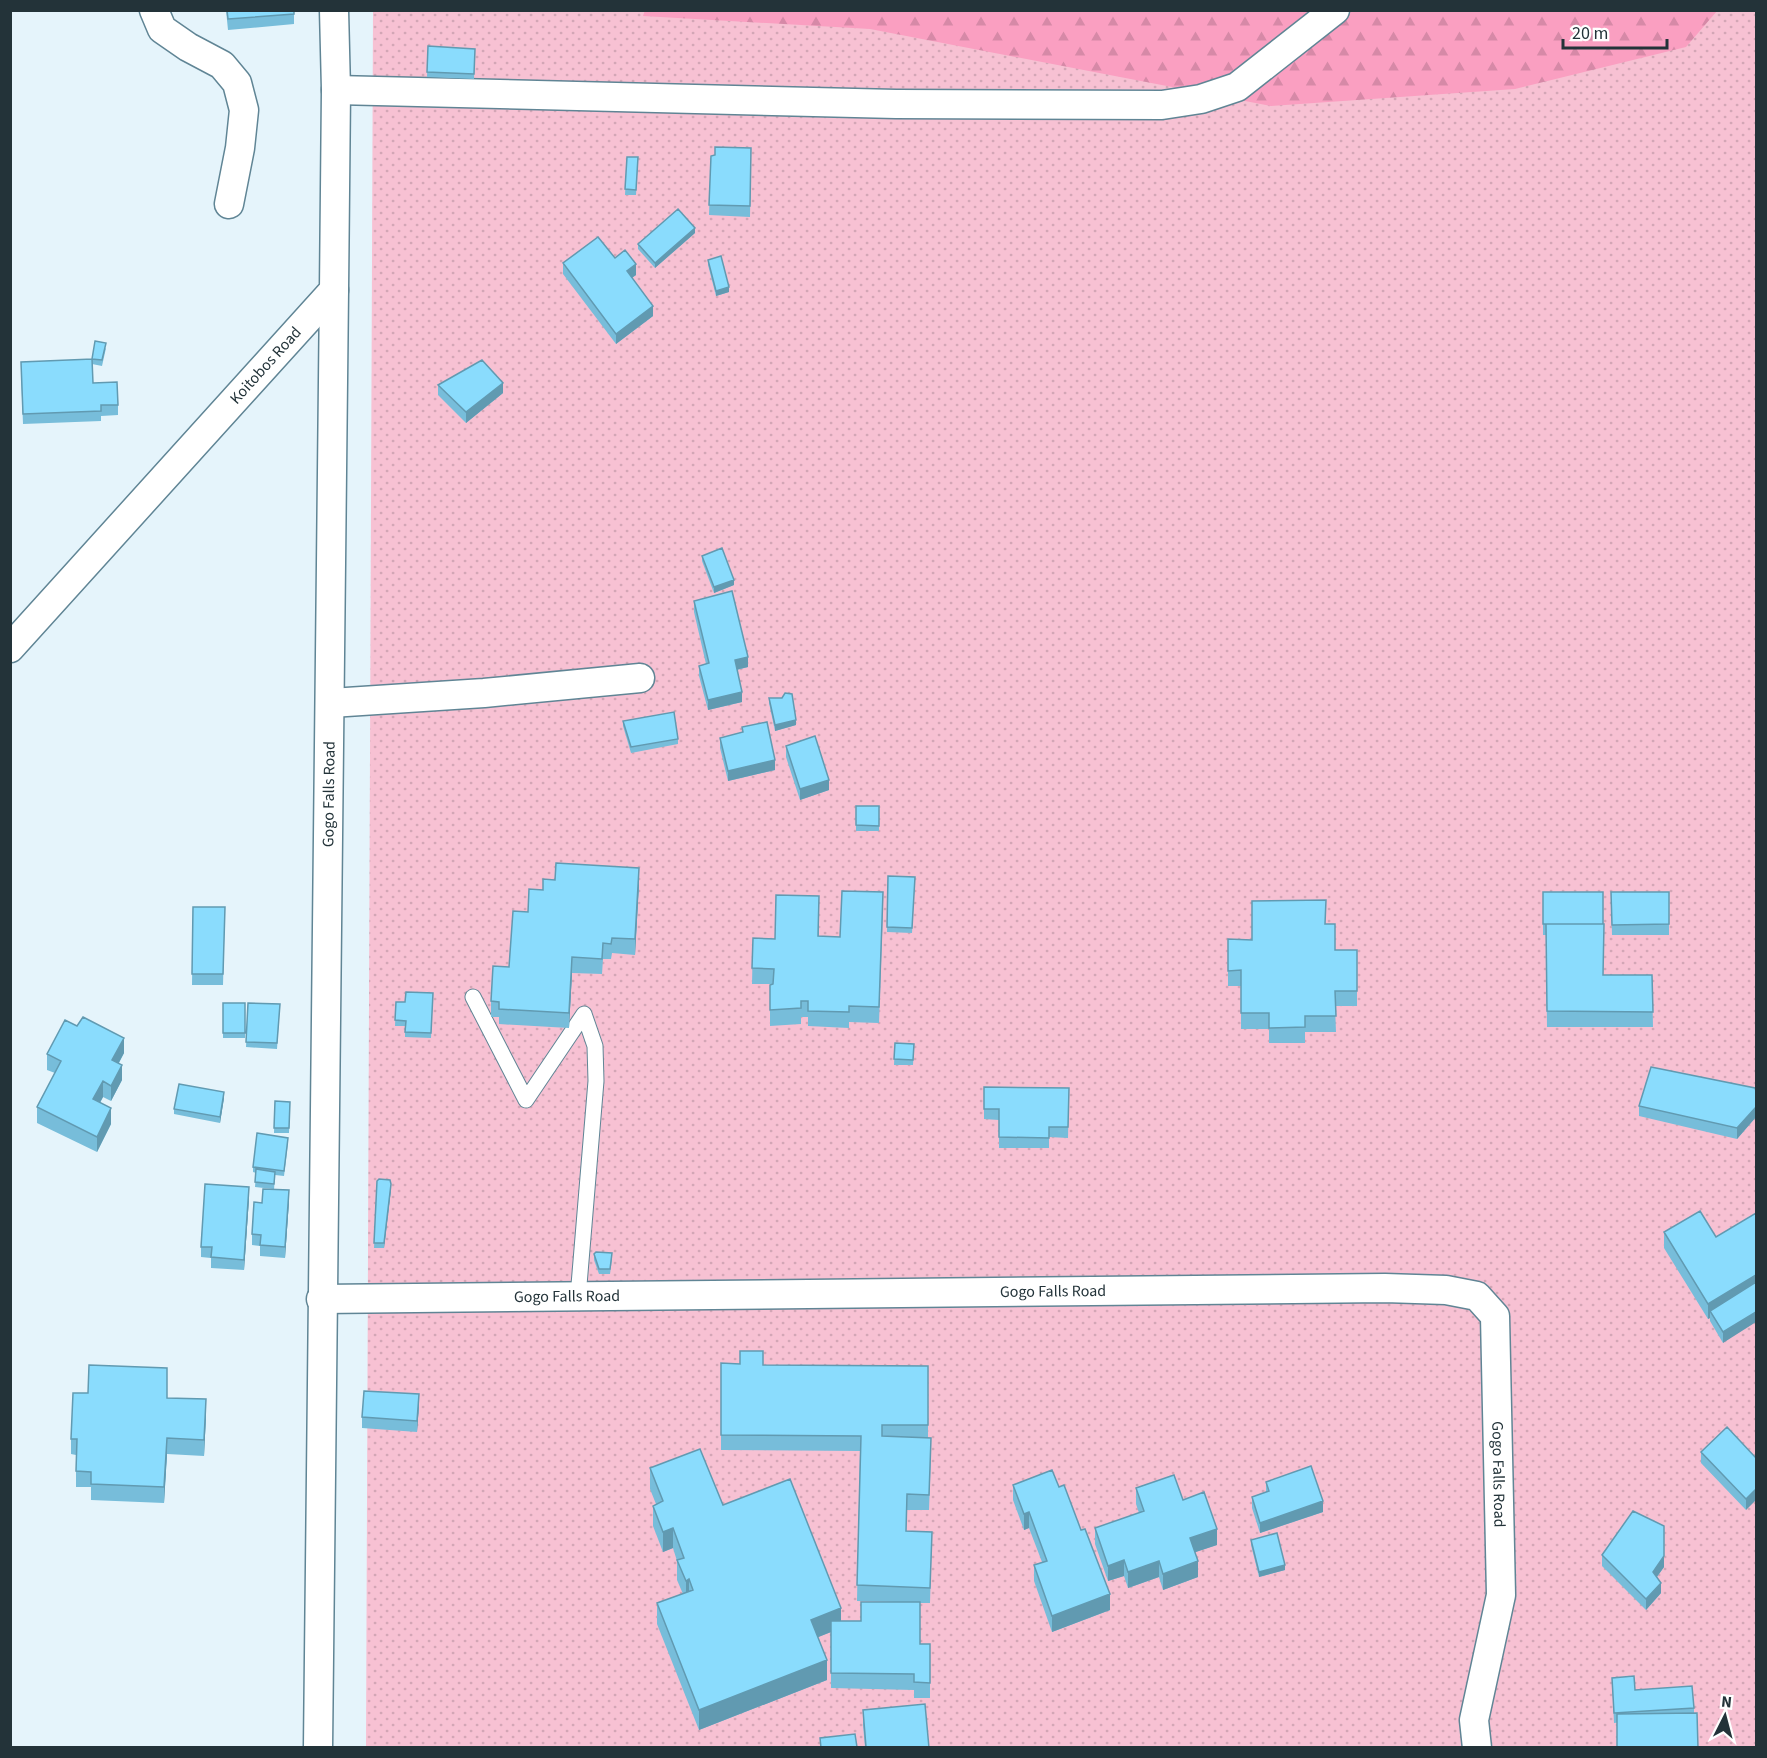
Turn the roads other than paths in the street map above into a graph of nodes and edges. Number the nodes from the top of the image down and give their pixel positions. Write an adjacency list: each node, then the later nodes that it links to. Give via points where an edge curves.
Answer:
1 (154, 10): 5 (street, via 162,28 222,65 237,83 244,110)
2 (334, 10): 4 (street)
3 (1335, 10): 4 (street, via 1237,87 1201,99 1162,105 896,105)
4 (336, 90): 6 (street)
5 (229, 204)
6 (334, 290): 7 (street, Koitobos Road); 9 (street, Gogo Falls Road)
7 (10, 648)
8 (640, 678): 9 (street)
9 (331, 703): 12 (street, Gogo Falls Road)
10 (473, 997): 11 (lane, via 526,1100 584,1014 595,1046 596,1082)
11 (578, 1297): 12 (street, Gogo Falls Road); 14 (street, Gogo Falls Road, via 1385,1288 1446,1290 1478,1296 1495,1316 1501,1595 1474,1720)
12 (321, 1299): 13 (street, Gogo Falls Road)
13 (318, 1748)
14 (1477, 1748)

